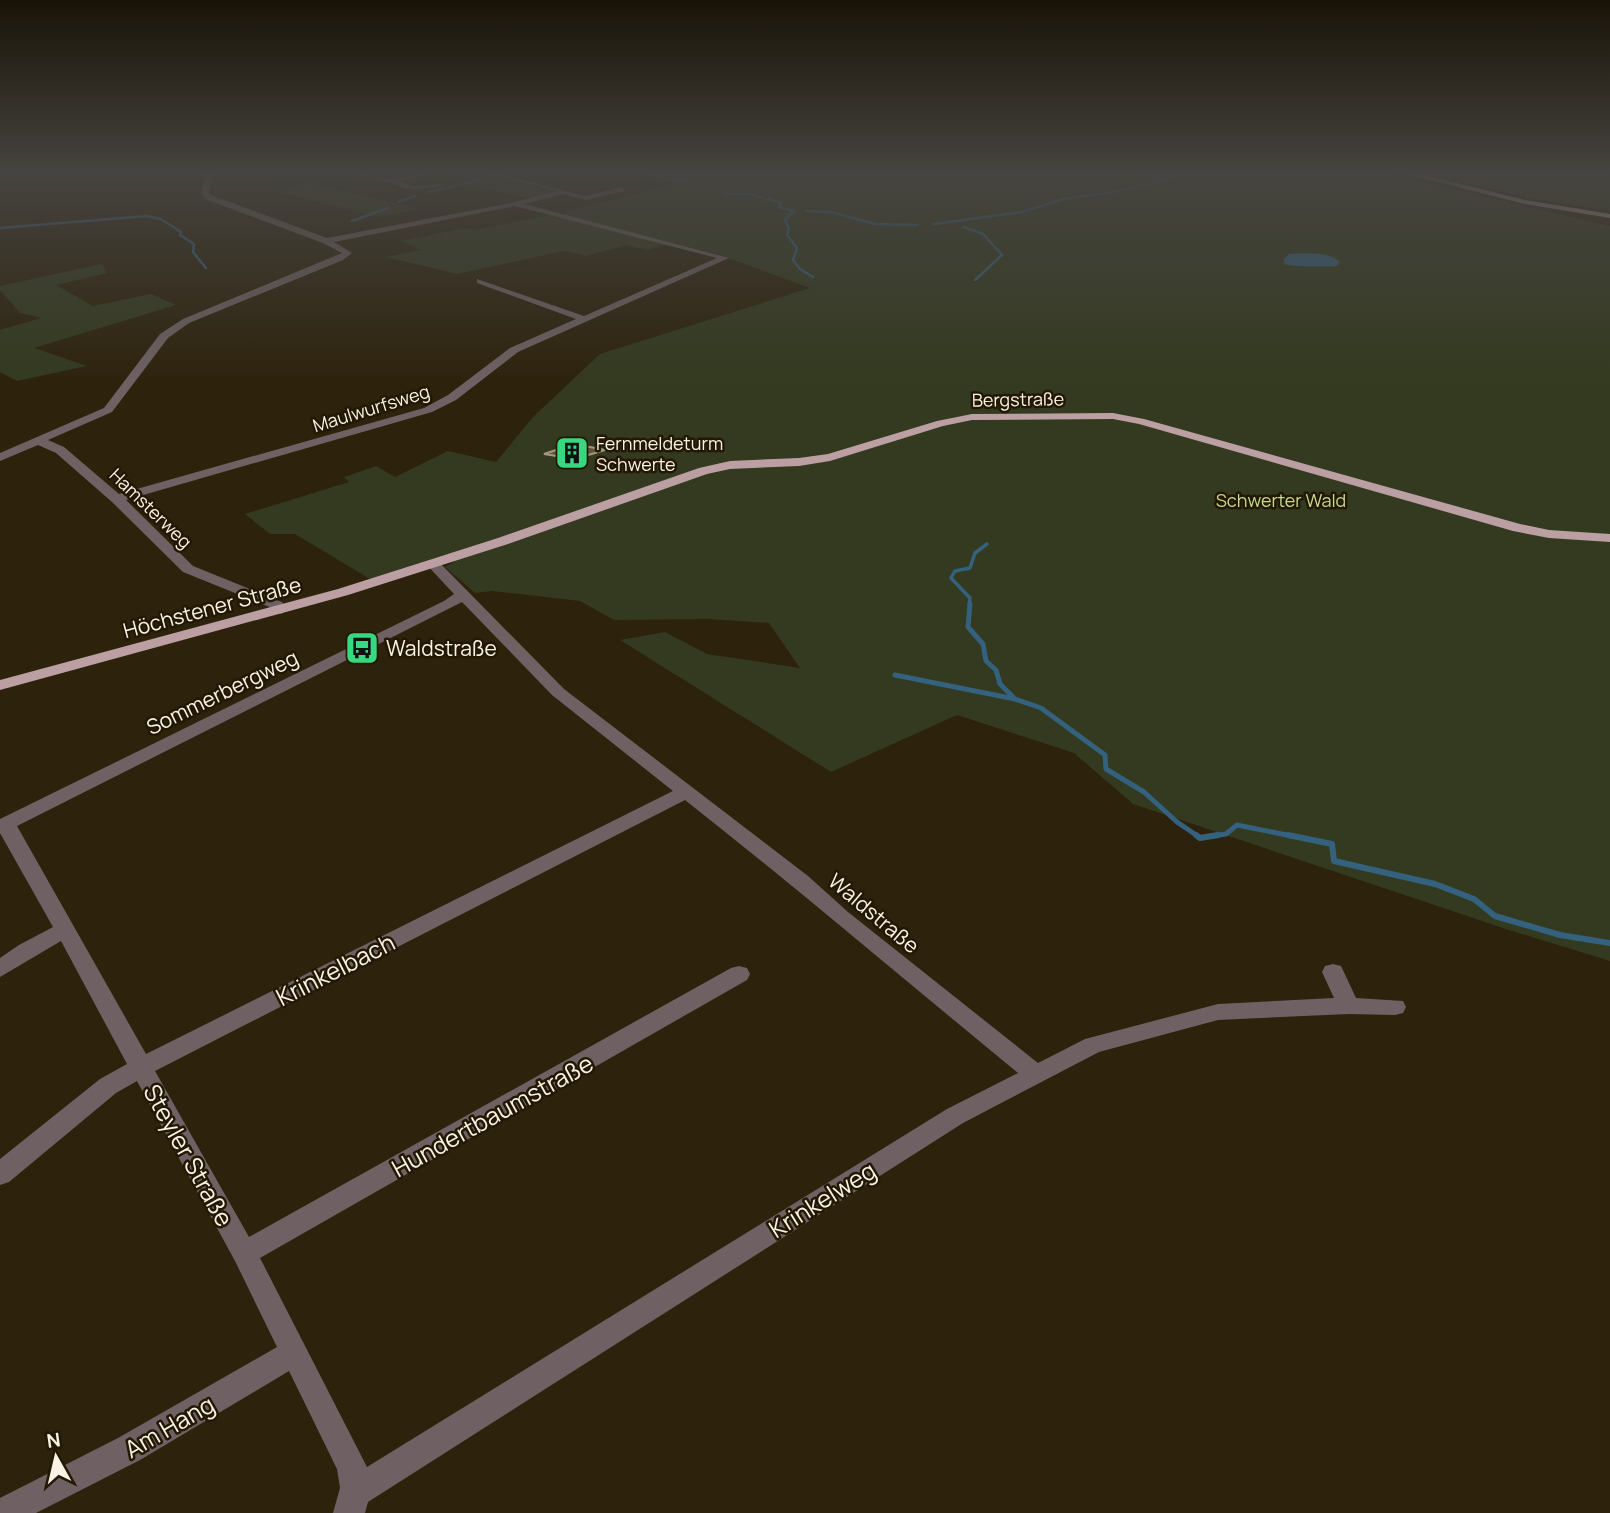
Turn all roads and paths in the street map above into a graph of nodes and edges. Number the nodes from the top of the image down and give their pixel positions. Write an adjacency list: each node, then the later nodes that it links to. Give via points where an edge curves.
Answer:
1 (329, 243): 5 (street, via 348,253 173,328 108,410)
2 (665, 243): 4 (street, Maulwurfsweg, via 725,258)
3 (480, 281): 4 (street)
4 (584, 319): 7 (street, Maulwurfsweg, via 506,355 460,394 428,410)
5 (39, 441): 6 (street); 7 (street, Hamsterweg, via 60,450)
6 (0, 457)
7 (117, 499): 11 (street, Hamsterweg, via 188,569)
8 (1610, 538): 9 (main road, Bergstraße, via 1518,528 1140,421 1099,415 1008,415 952,420 814,461 703,471)
9 (433, 564): 10 (street, Waldstraße); 11 (main road, Höchstener Straße)
10 (461, 595): 13 (street, Waldstraße, via 558,692); 14 (street, Sommerbergweg)
11 (281, 610): 12 (main road, Höchstener Straße)
12 (0, 685)
13 (687, 791): 21 (street, Krinkelbach); 22 (street, Waldstraße)
14 (3, 826): 15 (street, Steyler Straße)
15 (63, 931): 16 (street); 21 (street, Steyler Straße)
16 (0, 969)
17 (1334, 972): 19 (street)
18 (739, 974): 24 (street, Hundertbaumstraße)
19 (1349, 1006): 20 (street, Krinkelweg); 22 (street, Krinkelweg, via 1215,1013 1093,1045)
20 (1395, 1007)
21 (140, 1068): 23 (street, Krinkelbach, via 108,1086); 24 (street, Steyler Straße)
22 (1036, 1074): 26 (street, Krinkelweg, via 955,1116)
23 (0, 1174)
24 (244, 1254): 25 (street, Steyler Straße)
25 (293, 1353): 26 (street, Steyler Straße, via 356,1476); 27 (street, Am Hang, via 128,1450)
26 (352, 1502)
27 (4, 1513)

